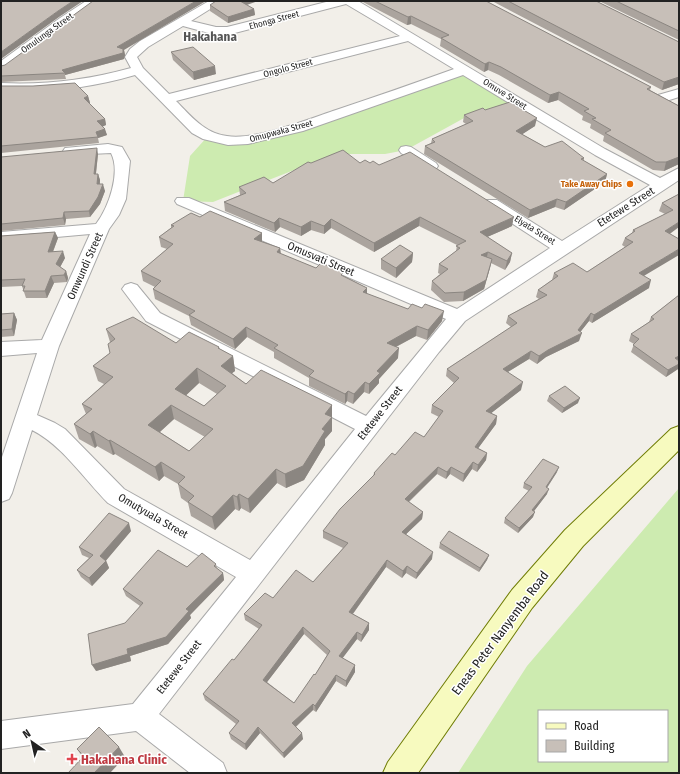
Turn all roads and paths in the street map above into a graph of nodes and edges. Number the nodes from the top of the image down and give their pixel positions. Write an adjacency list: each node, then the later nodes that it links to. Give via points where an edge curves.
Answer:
1 (94, 1): 7 (street, Omulunga Street, via 64,20)
2 (217, 1): 5 (street)
3 (343, 1): 5 (street, Ehonga Street, via 227,31 216,31)
4 (350, 1): 6 (street, Omuve Street)
5 (182, 22): 8 (street, via 134,52 131,58)
6 (410, 37): 9 (street, Omuve Street); 14 (street, Ongolo Street)
7 (1, 68)
8 (138, 70): 10 (street, via 113,78 83,83); 14 (street, Omupwaka Street)
9 (465, 70): 14 (street, Omupwaka Street, via 298,128 248,140 228,141 202,133); 20 (street, Omuve Street, via 600,152)
10 (1, 87)
11 (650, 91): 13 (street)
12 (679, 92): 13 (street)
13 (663, 98): 15 (street)
14 (166, 99)
15 (679, 106)
16 (406, 150): 19 (street)
17 (54, 153): 23 (street, Omwundi Street, via 108,148 117,150 121,155 123,161 118,199 111,215)
18 (679, 173): 20 (street, Etetewe Street)
19 (445, 174)
20 (661, 185): 25 (street, Etetewe Street)
21 (477, 194): 25 (street, Elyata Street)
22 (183, 201): 27 (street, Omusvati Street)
23 (101, 228): 24 (street); 28 (street, Omwundi Street)
24 (1, 237)
25 (562, 248): 27 (street, Etetewe Street)
26 (131, 289): 31 (street, via 153,317)
27 (458, 317): 31 (street, Etetewe Street)
28 (49, 346): 29 (street); 30 (street, Omwundi Street)
29 (1, 349)
30 (25, 420): 33 (street, Omwundi Street); 34 (street, Omutyuala Street, via 39,422 52,430 116,496)
31 (369, 427): 34 (street, Etetewe Street)
32 (679, 435): 38 (main road, Eneas Peter Nanyemba Road, via 574,538 522,599)
33 (2, 487)
34 (253, 574): 35 (street, Etetewe Street)
35 (140, 717): 36 (street); 37 (street)
36 (1, 735)
37 (213, 773)
38 (399, 773)

